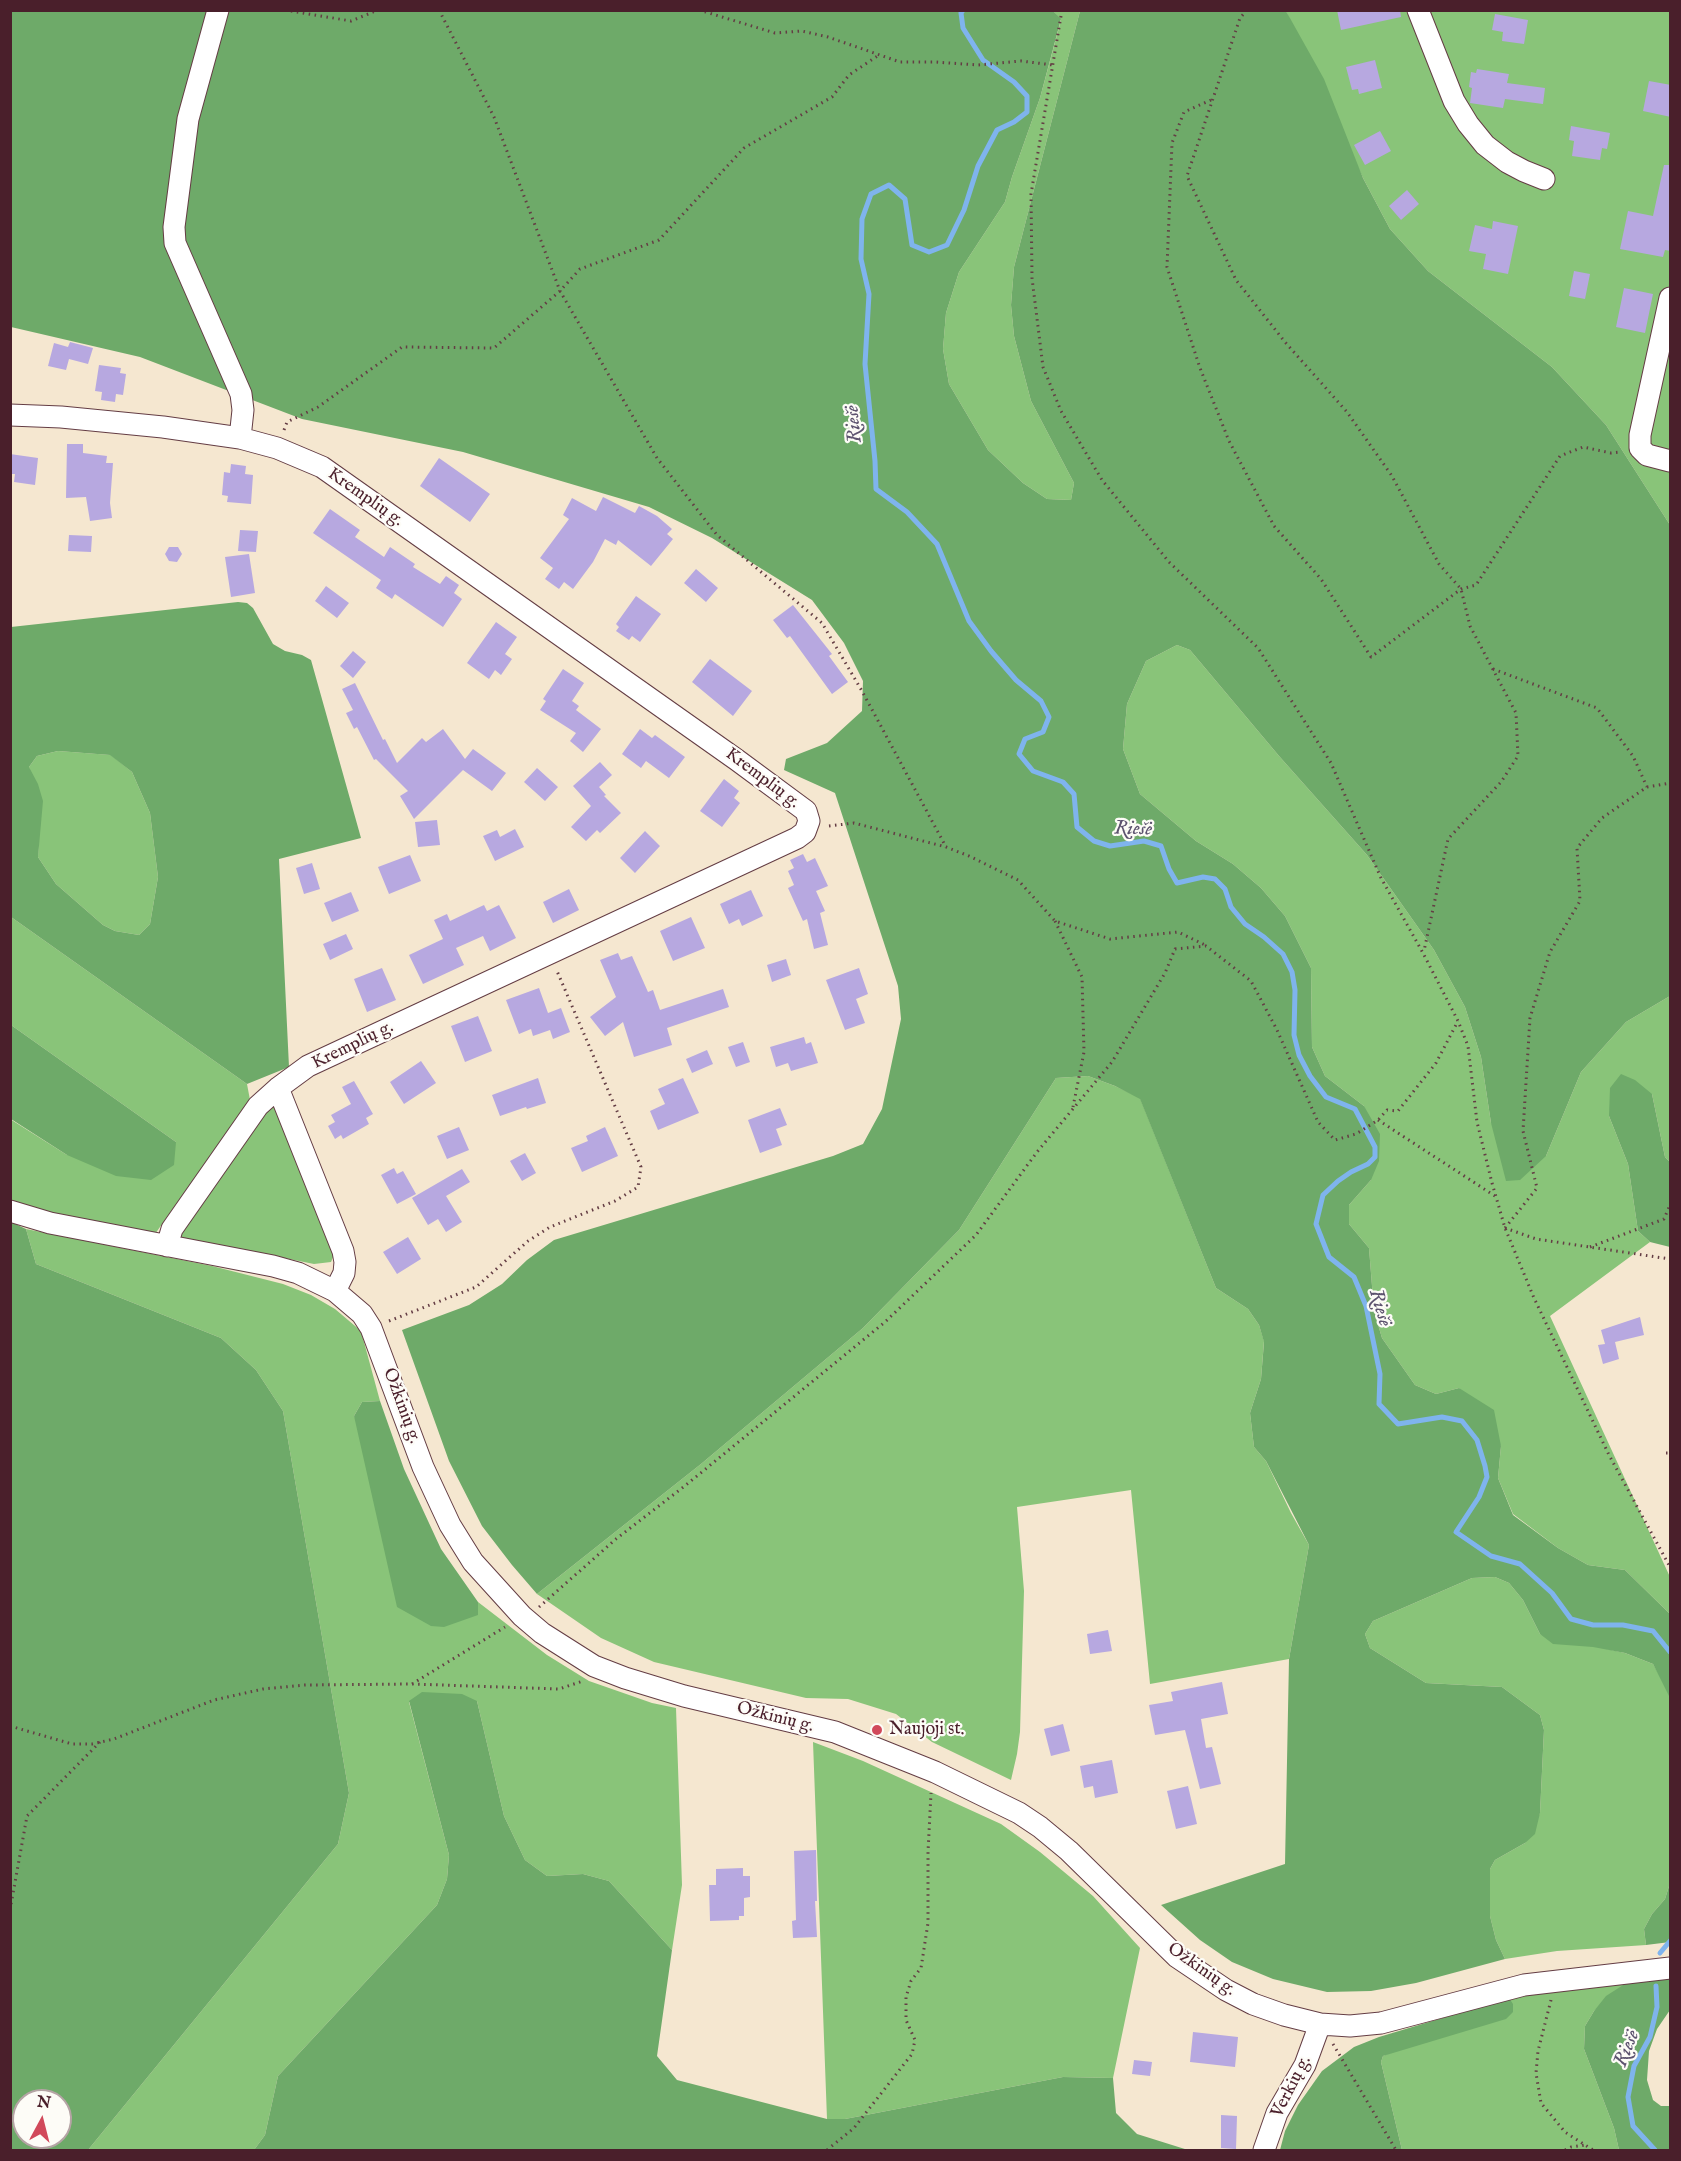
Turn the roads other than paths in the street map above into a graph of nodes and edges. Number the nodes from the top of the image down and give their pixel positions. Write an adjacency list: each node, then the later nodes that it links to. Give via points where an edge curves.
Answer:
1 (218, 10): 6 (street, via 188,119 174,227 175,243 241,394)
2 (1418, 10): 3 (street, via 1454,101 1468,124 1485,145 1507,162)
3 (1544, 179)
4 (1671, 298): 7 (street, via 1640,435 1640,448 1647,455)
5 (10, 415): 6 (street, Kremplių g., via 152,426)
6 (240, 438): 8 (street, Kremplių g., via 322,467 737,760 806,811 809,820 805,832 797,838 308,1066)
7 (1671, 461)
8 (278, 1088): 10 (street, Kremplių g., via 258,1106 220,1160 172,1229); 11 (street, via 343,1251 344,1273)
9 (10, 1211): 10 (street, Ožkinių g., via 50,1223)
10 (167, 1246): 11 (street, Ožkinių g., via 273,1266)
11 (336, 1291): 13 (street, Ožkinių g., via 362,1314 371,1328 423,1467 450,1525 473,1562 522,1616 549,1639 594,1666 625,1678 835,1732 935,1772 1019,1813 1069,1851 1155,1938 1202,1975 1253,2004)
12 (1671, 1968): 13 (street, Ožkinių g., via 1524,1985 1381,2023)
13 (1320, 2024): 14 (street, Verkių g., via 1305,2065 1277,2113)
14 (1264, 2151)

